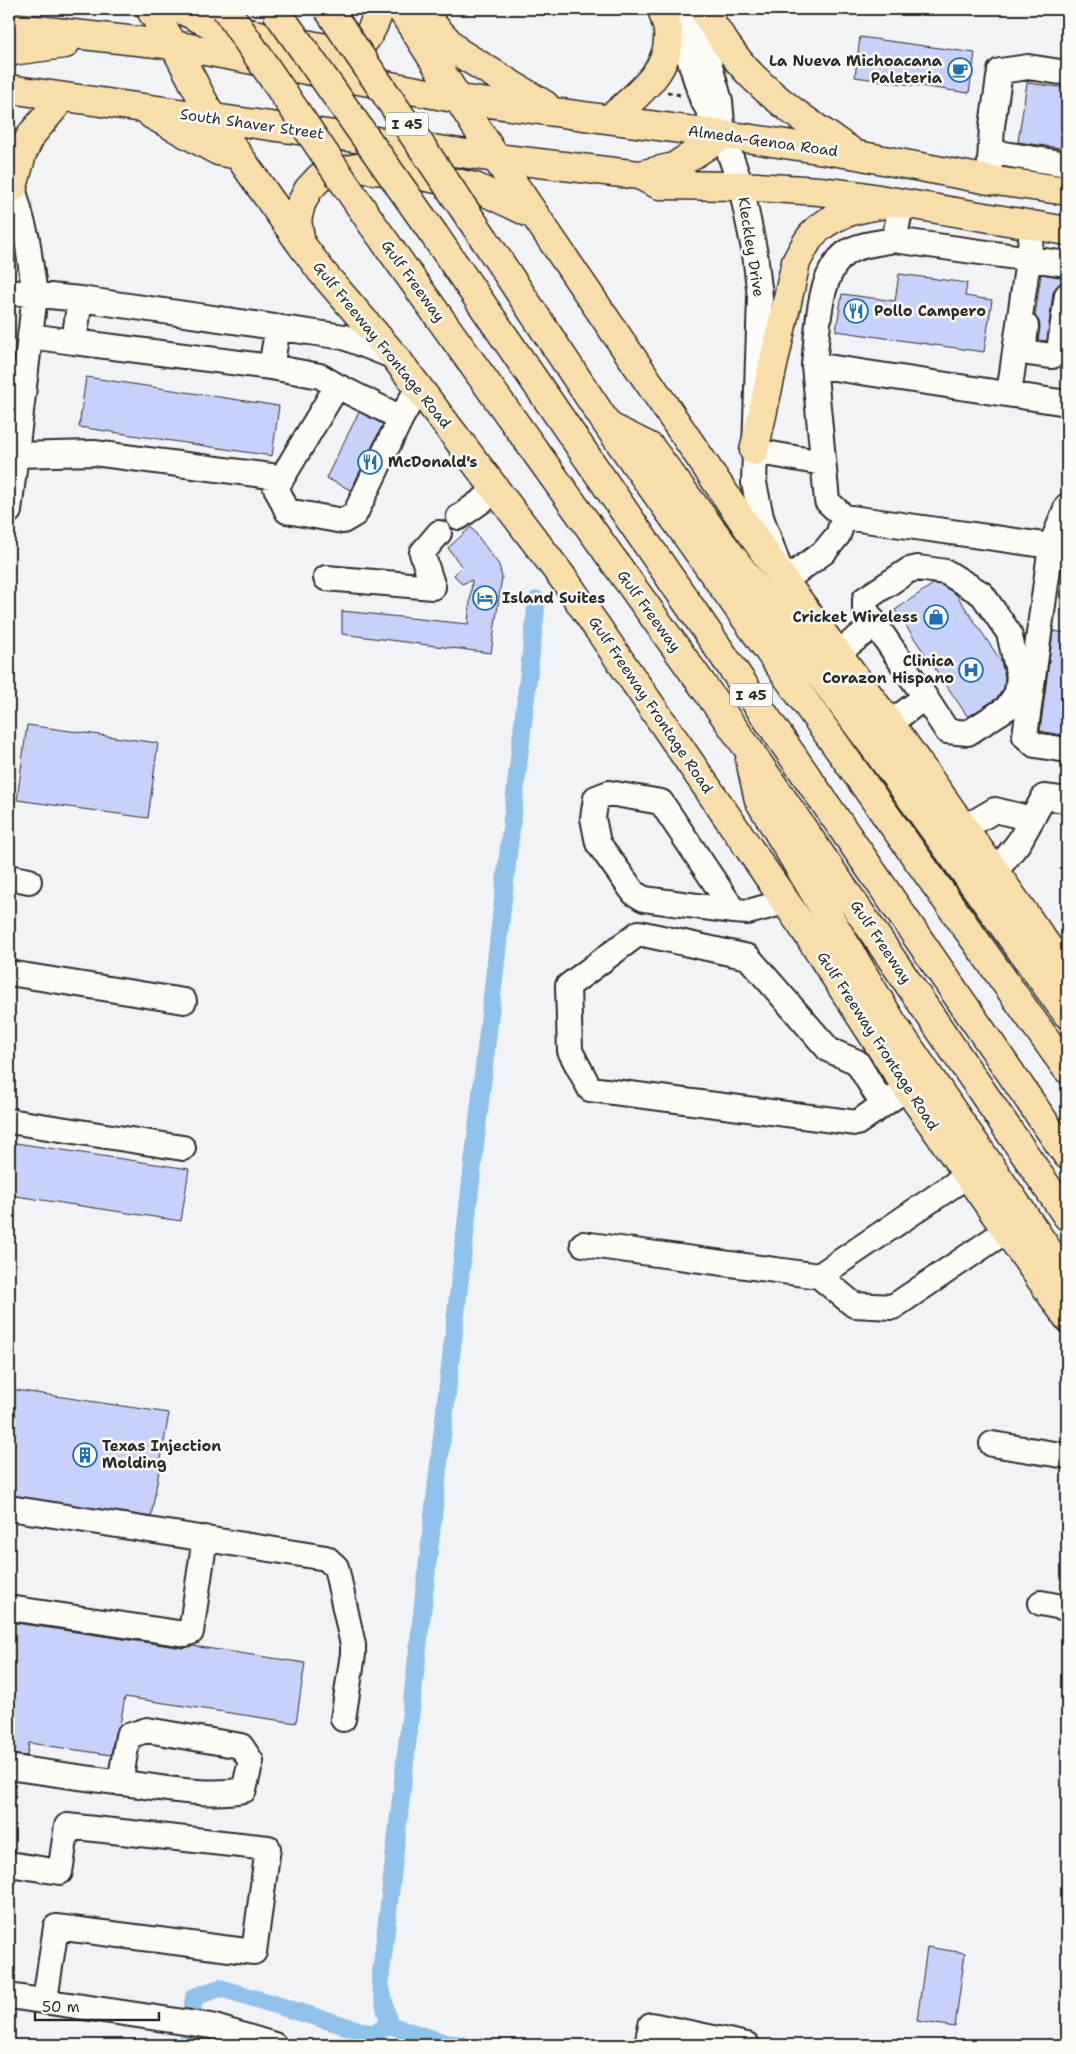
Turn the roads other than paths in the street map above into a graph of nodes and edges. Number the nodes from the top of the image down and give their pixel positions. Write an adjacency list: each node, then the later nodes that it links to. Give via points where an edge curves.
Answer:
1 (150, 9): 15 (main road, Gulf Freeway Frontage Road)
2 (180, 9): 6 (main road, via 217,27 347,52 360,46)
3 (226, 9): 77 (main road, Gulf Freeway / I 45, bridge, via 372,225)
4 (275, 9): 94 (main road, I 45, bridge, via 435,236)
5 (328, 9): 59 (main road, I 45, bridge)
6 (380, 9)
7 (401, 9): 20 (main road)
8 (418, 9): 22 (main road, via 458,52)
9 (662, 9): 24 (main road, via 668,32 666,61 647,85)
10 (674, 9): 25 (street, Kleckley Drive, via 702,99)
11 (692, 9): 25 (street, Kleckley Drive, via 720,101)
12 (703, 9): 28 (main road, via 726,46 752,77 791,110)
13 (9, 27): 14 (main road)
14 (118, 39): 15 (main road); 16 (main road, via 47,45)
15 (174, 45): 20 (main road); 23 (main road, Gulf Freeway Frontage Road)
16 (9, 53)
17 (1067, 73): 26 (street, via 1028,68 1000,71)
18 (9, 89): 19 (main road, South Shaver Street)
19 (63, 97): 21 (main road, South Shaver Street); 32 (main road, via 31,135)
20 (459, 99): 22 (main road, Almeda-Genoa Road); 29 (main road)
21 (138, 107): 23 (main road, South Shaver Street); 27 (main road, via 218,151)
22 (554, 111): 24 (main road, Almeda-Genoa Road)
23 (212, 118): 27 (main road, Gulf Freeway Frontage Road); 29 (main road, South Shaver Street)
24 (610, 119): 25 (main road, Almeda-Genoa Road)
25 (723, 135): 28 (main road, Almeda-Genoa Road); 31 (main road, via 674,167); 34 (street, Kleckley Drive)
26 (991, 152): 30 (street); 33 (street)
27 (238, 155): 41 (main road, Gulf Freeway Frontage Road)
28 (857, 155): 33 (main road, Almeda-Genoa Road)
29 (496, 158): 31 (main road); 37 (main road)
30 (1067, 164)
31 (639, 175): 34 (main road, via 659,185)
32 (11, 180): 45 (street, via 27,239)
33 (989, 180): 35 (main road, Almeda-Genoa Road)
34 (741, 186): 36 (main road, via 819,191); 61 (street, Kleckley Drive, via 760,297)
35 (1067, 190)
36 (902, 202): 38 (main road); 40 (street); 61 (main road, via 854,210 828,221 811,236 796,262)
37 (537, 217): 41 (main road, via 475,187 413,174 356,168 320,177 308,190 297,220); 72 (main road)
38 (1033, 226): 39 (main road); 43 (street)
39 (1067, 231)
40 (886, 242): 43 (street); 52 (street, via 847,252 833,267 824,288)
41 (301, 244): 51 (main road, Gulf Freeway Frontage Road)
42 (1067, 264): 43 (street)
43 (1026, 270): 46 (street, via 1024,345 1029,353 1052,356 1059,351); 56 (street)
44 (9, 292): 45 (street)
45 (36, 295): 47 (street); 49 (street)
46 (1067, 295)
47 (80, 299): 48 (street); 50 (street)
48 (278, 327): 51 (street, via 344,337); 53 (street)
49 (30, 336): 50 (street); 60 (street)
50 (74, 342): 53 (street)
51 (395, 357): 55 (main road, Gulf Freeway Frontage Road)
52 (814, 364): 56 (street); 62 (street)
53 (271, 367): 54 (street, via 320,376)
54 (337, 386): 58 (street); 63 (street)
55 (418, 388): 58 (street); 64 (main road, Gulf Freeway Frontage Road)
56 (1010, 394): 57 (street)
57 (1067, 403)
58 (401, 418): 63 (street, via 355,514 343,521 287,510)
59 (609, 427): 88 (main road, via 650,447 875,748); 89 (main road, I 45)
60 (14, 447): 63 (street, via 94,453 271,476); 66 (street)
61 (754, 451): 62 (street); 72 (street, Kleckley Drive, via 754,483 761,517)
62 (823, 463): 67 (street, via 827,501)
63 (276, 488)
64 (497, 490): 68 (street); 83 (main road, Gulf Freeway Frontage Road, via 566,582)
65 (1067, 506): 70 (street)
66 (9, 512)
67 (844, 517): 70 (street); 72 (street, via 838,535 824,552)
68 (458, 518)
69 (439, 533): 71 (street, via 422,553 434,587)
70 (1051, 546): 78 (street, via 1025,736 1035,745)
71 (326, 578)
72 (784, 581): 74 (main road)
73 (875, 625): 74 (street); 75 (street); 75 (street, via 864,609 865,599 909,570 918,568 946,572 982,594 1009,633 1019,676 1016,693 1007,708 968,733 947,731)
74 (837, 653): 76 (main road)
75 (925, 698): 76 (street)
76 (889, 724): 81 (main road)
77 (747, 747): 96 (main road, Gulf Freeway / I 45); 100 (main road, via 759,800 893,1024)
78 (1067, 750)
79 (1067, 800): 80 (street, via 1044,797)
80 (1032, 819): 81 (street, via 995,810); 82 (street, via 1019,842)
81 (964, 828): 82 (main road)
82 (995, 872): 86 (main road)
83 (785, 902): 84 (street, via 748,912); 90 (main road, Gulf Freeway Frontage Road)
84 (734, 911): 84 (street, via 644,898 634,892 598,843 593,818 596,798 609,794 661,802)
85 (9, 973): 87 (street)
86 (1067, 974)
87 (184, 1001)
88 (1067, 1014)
89 (1067, 1069)
90 (907, 1088): 91 (street); 95 (main road, Gulf Freeway Frontage Road)
91 (883, 1104): 91 (street, via 857,1122 590,1089 570,1051 568,986 639,933 748,957 829,1050 857,1062)
92 (9, 1121): 93 (street)
93 (183, 1148)
94 (1067, 1155)
95 (968, 1175): 97 (main road, Gulf Freeway Frontage Road); 99 (street)
96 (1067, 1216)
97 (1007, 1230): 99 (street, via 893,1307 854,1305); 101 (main road, Gulf Freeway Frontage Road)
98 (583, 1244): 99 (street)
99 (819, 1276)
100 (1067, 1278)
101 (1067, 1317)
102 (992, 1444): 103 (street)
103 (1067, 1456)
104 (9, 1508): 105 (street)
105 (205, 1538): 107 (street, via 191,1632 185,1634); 109 (street, via 326,1558 336,1567 353,1645)
106 (1041, 1603): 108 (street)
107 (9, 1608)
108 (1067, 1608)
109 (342, 1720)
110 (9, 1767): 111 (street)
111 (120, 1783): 111 (street, via 224,1794 244,1790 251,1761 241,1746 147,1730 128,1736)
112 (9, 1864): 114 (street, via 60,1872 67,1826 268,1848 254,1952 56,1927)
113 (9, 1996): 114 (street)
114 (45, 2000): 115 (street, via 211,2026)
115 (274, 2045)
116 (647, 2045): 117 (street, via 651,2025)
117 (747, 2045)

